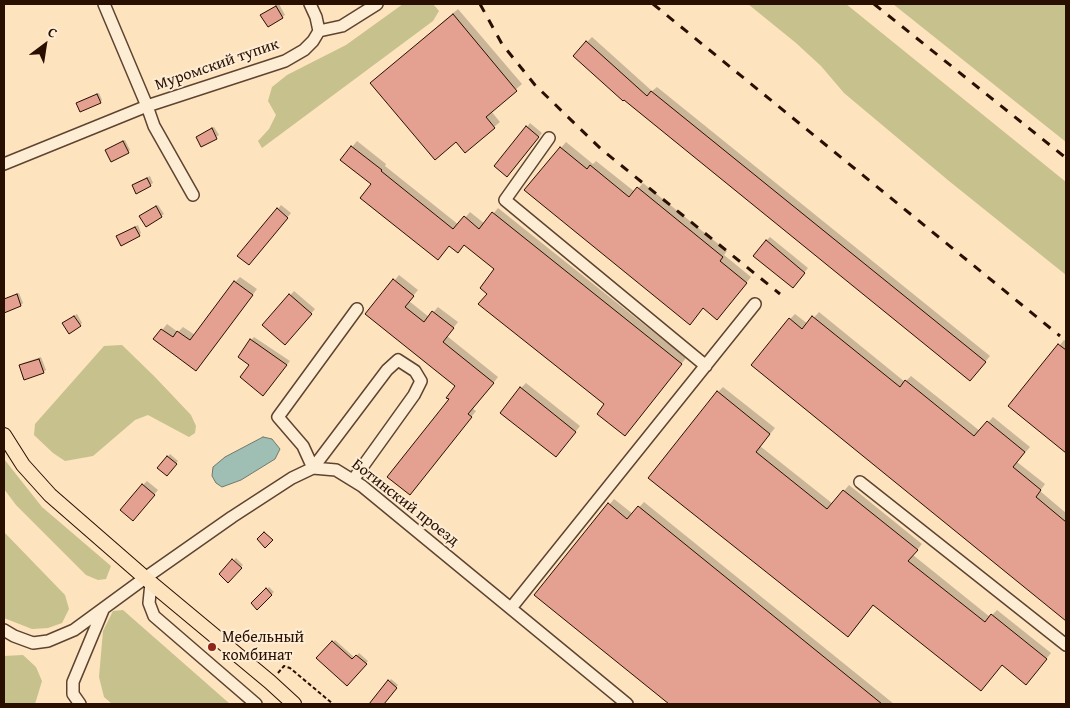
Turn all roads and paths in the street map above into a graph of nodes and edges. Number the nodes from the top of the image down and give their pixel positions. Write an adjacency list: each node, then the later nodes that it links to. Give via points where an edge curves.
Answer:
1 (104, 4): 5 (street)
2 (310, 4): 4 (street)
3 (377, 4): 4 (street, via 342,26)
4 (319, 31): 5 (street, Муромский тупик, via 304,50 285,61)
5 (147, 106): 7 (street, Муромский тупик); 8 (street, via 154,126)
6 (548, 138): 11 (street, via 505,200)
7 (4, 164)
8 (193, 195)
9 (755, 304): 11 (street)
10 (357, 309): 13 (street, via 278,417 303,446)
11 (706, 366): 18 (street)
12 (4, 435): 16 (main road, via 23,465 50,495)
13 (313, 468): 14 (street, Ботинский проезд, via 336,470); 14 (street, via 398,360 415,371 421,381); 16 (street, via 284,483)
14 (353, 480): 18 (street, Ботинский проезд)
15 (860, 482): 20 (street)
16 (148, 581): 17 (street); 21 (main road); 23 (street, via 149,604 154,616)
17 (104, 608): 19 (street, via 74,630 48,641 33,642); 22 (street, via 73,682 72,694)
18 (511, 608): 26 (street, Ботинский проезд)
19 (4, 630)
20 (1066, 645)
21 (270, 682): 24 (main road); 25 (path, via 284,666 290,668)
22 (80, 704)
23 (256, 704)
24 (294, 704)
25 (333, 704)
26 (627, 704)

